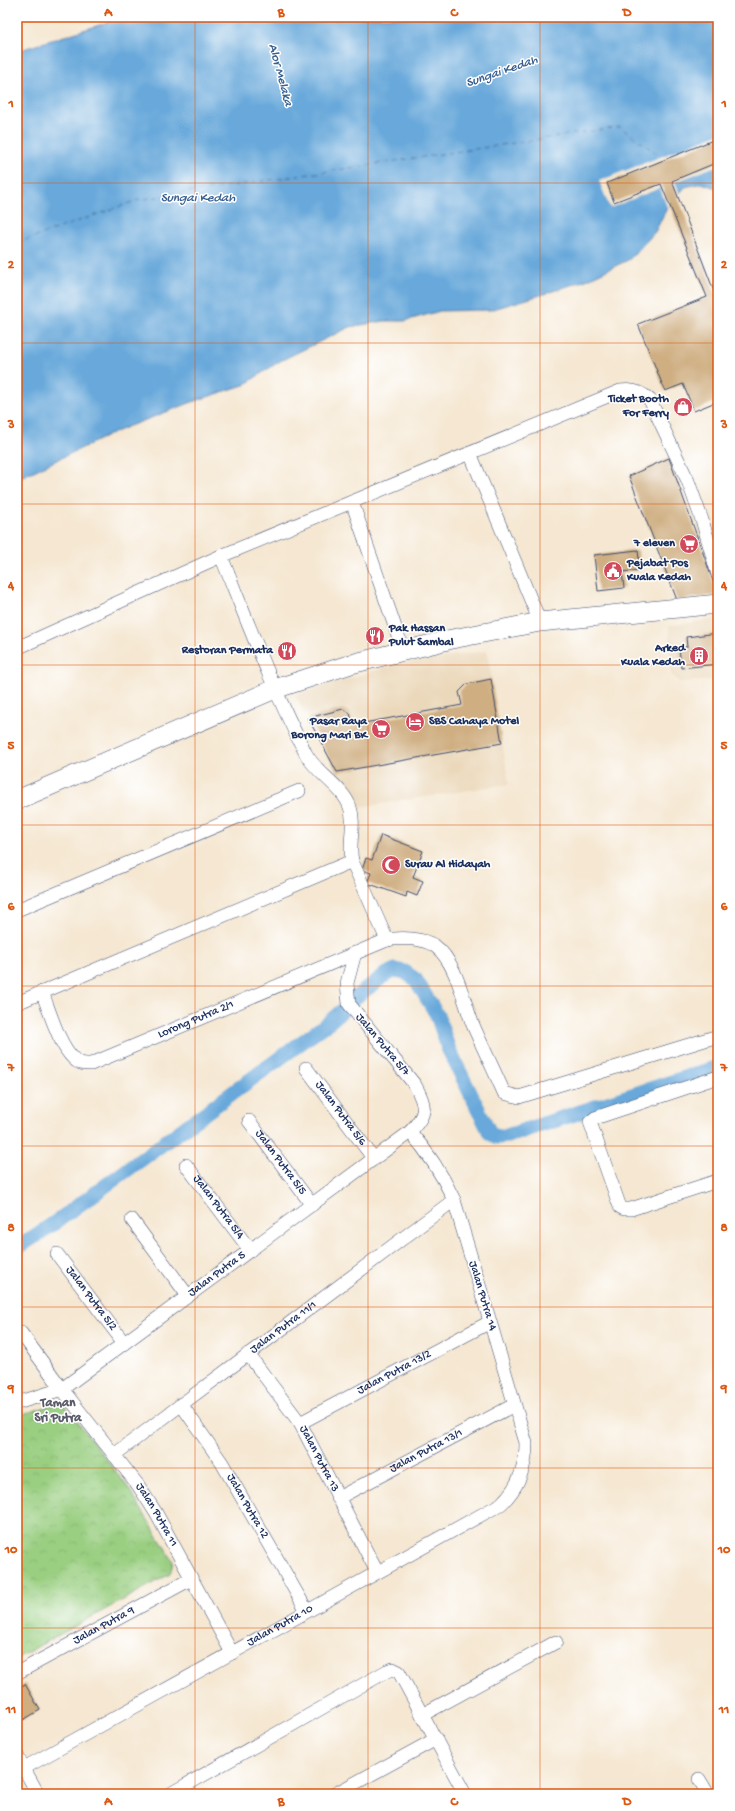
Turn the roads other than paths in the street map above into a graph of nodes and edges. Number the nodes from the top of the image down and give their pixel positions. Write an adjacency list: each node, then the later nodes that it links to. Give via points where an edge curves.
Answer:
1 (470, 453): 2 (street); 4 (street, via 620,391 629,390 644,394 650,400 688,481); 6 (street)
2 (352, 502): 3 (street); 8 (street)
3 (221, 556): 7 (street); 9 (street)
4 (718, 575)
5 (718, 604): 6 (main road)
6 (540, 622): 8 (main road)
7 (17, 648)
8 (403, 650): 9 (main road)
9 (275, 689): 11 (main road); 12 (street, via 312,762 346,799 353,821 350,853)
10 (299, 791): 13 (street)
11 (17, 800)
12 (352, 861): 14 (street); 16 (street)
13 (17, 910)
14 (387, 940): 15 (street, Lorong Putra 2/1); 18 (street, via 399,938 436,946 453,970 473,1024 504,1093 508,1095 519,1097)
15 (355, 953): 16 (street, Lorong Putra 2/1, via 91,1064 74,1060 65,1047); 22 (street, Jalan Putra 5/7, via 347,983 348,1004 415,1085 422,1099 422,1119)
16 (42, 992): 17 (street)
17 (17, 1003)
18 (718, 1036)
19 (306, 1068): 23 (street, Jalan Putra 5/6)
20 (718, 1077): 25 (street, via 595,1118 590,1122 620,1207 624,1209)
21 (249, 1121): 27 (street, Jalan Putra 5/5)
22 (410, 1132): 23 (street, Jalan Putra 5); 26 (street, Jalan Putra 14, via 434,1161)
23 (374, 1159): 27 (street, Jalan Putra 5)
24 (186, 1165): 29 (street, Jalan Putra 5/4)
25 (714, 1182)
26 (454, 1200): 32 (street, Jalan Putra 14); 35 (street, Jalan Putra 11/1)
27 (312, 1205): 29 (street, Jalan Putra 5)
28 (132, 1220): 31 (street)
29 (250, 1250): 31 (street, Jalan Putra 5)
30 (58, 1254): 34 (street, Jalan Putra 5/2)
31 (188, 1296): 34 (street, Jalan Putra 5)
32 (490, 1322): 39 (street, Jalan Putra 14); 40 (street, Jalan Putra 13/2)
33 (21, 1333): 36 (street, Jalan Putra 11)
34 (124, 1343): 36 (street, Jalan Putra 5)
35 (248, 1354): 38 (street, Jalan Putra 11/1); 40 (street, Jalan Putra 13)
36 (62, 1389): 37 (street, Jalan Putra 5); 41 (street, Jalan Putra 11)
37 (17, 1403)
38 (181, 1404): 41 (street, Jalan Putra 11/1); 46 (street, Jalan Putra 12, via 222,1463)
39 (514, 1405): 42 (street, Jalan Putra 14, via 526,1443); 43 (street, Jalan Putra 13/1)
40 (300, 1424): 43 (street, Jalan Putra 13)
41 (114, 1455): 45 (street, Jalan Putra 11, via 138,1485)
42 (524, 1471): 44 (street, Jalan Putra 10, via 513,1491 501,1504)
43 (338, 1498): 44 (street, Jalan Putra 13)
44 (377, 1572): 46 (street, Jalan Putra 10)
45 (192, 1579): 48 (street, Jalan Putra 11); 49 (street, Jalan Putra 9)
46 (307, 1611): 48 (street, Jalan Putra 10)
47 (556, 1642): 50 (street)
48 (232, 1653): 53 (street, Jalan Putra 10)
49 (17, 1672)
50 (422, 1715): 51 (street); 56 (street, via 399,1672 390,1670)
51 (436, 1739): 57 (street); 58 (street)
52 (17, 1756): 53 (street)
53 (24, 1768): 55 (street)
54 (699, 1779): 59 (street)
55 (38, 1794)
56 (170, 1794)
57 (335, 1794)
58 (466, 1794)
59 (708, 1794)

